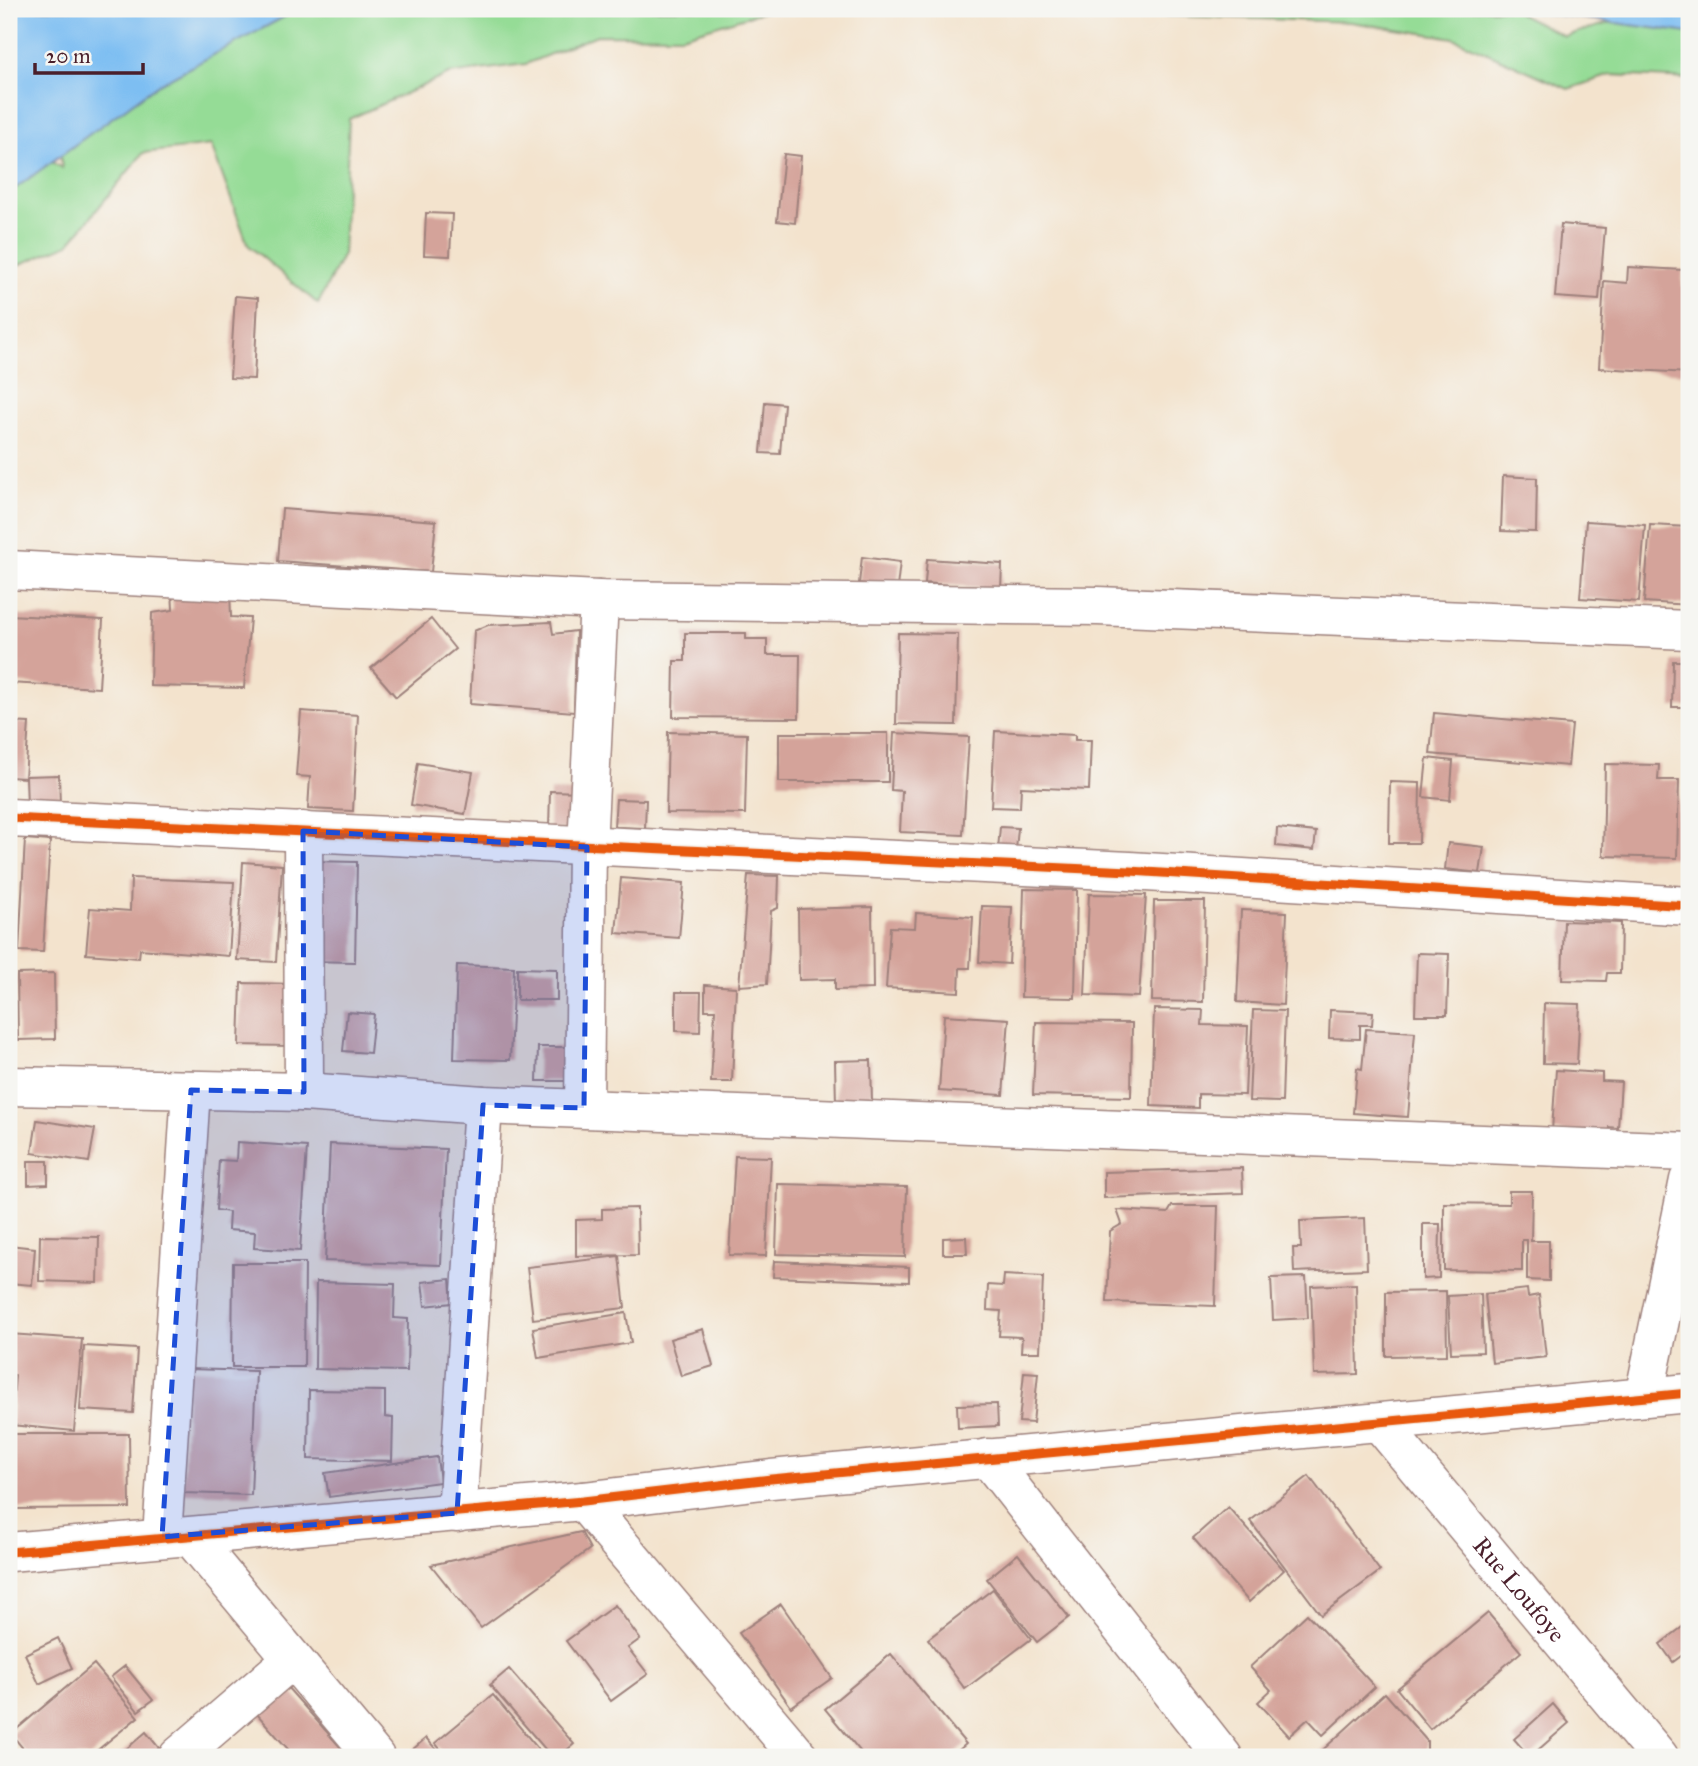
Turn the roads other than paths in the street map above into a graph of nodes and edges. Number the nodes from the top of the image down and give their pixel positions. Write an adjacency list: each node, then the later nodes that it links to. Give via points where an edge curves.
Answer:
1 (9, 570): 2 (street)
2 (599, 600): 3 (street, via 1098,606); 6 (street)
3 (1689, 630)
4 (9, 818): 5 (street)
5 (303, 831): 6 (street); 10 (street)
6 (587, 848): 7 (street, via 1130,870); 12 (street)
7 (1689, 906)
8 (9, 1086): 9 (street)
9 (191, 1090): 10 (street); 21 (street)
10 (304, 1093): 11 (street)
11 (482, 1105): 12 (street); 20 (street)
12 (584, 1108): 13 (street)
13 (1689, 1152)
14 (1689, 1180): 16 (street)
15 (1689, 1393): 16 (street)
16 (1644, 1397): 17 (street)
17 (1380, 1423): 18 (street); 28 (street, Rue Loufoye)
18 (988, 1458): 19 (street); 27 (street)
19 (583, 1501): 20 (street); 26 (street)
20 (457, 1513): 21 (street)
21 (177, 1537): 22 (street); 23 (street)
22 (9, 1552)
23 (291, 1660): 24 (street); 25 (street)
24 (178, 1757)
25 (375, 1757)
26 (799, 1757)
27 (1223, 1757)
28 (1659, 1757)

